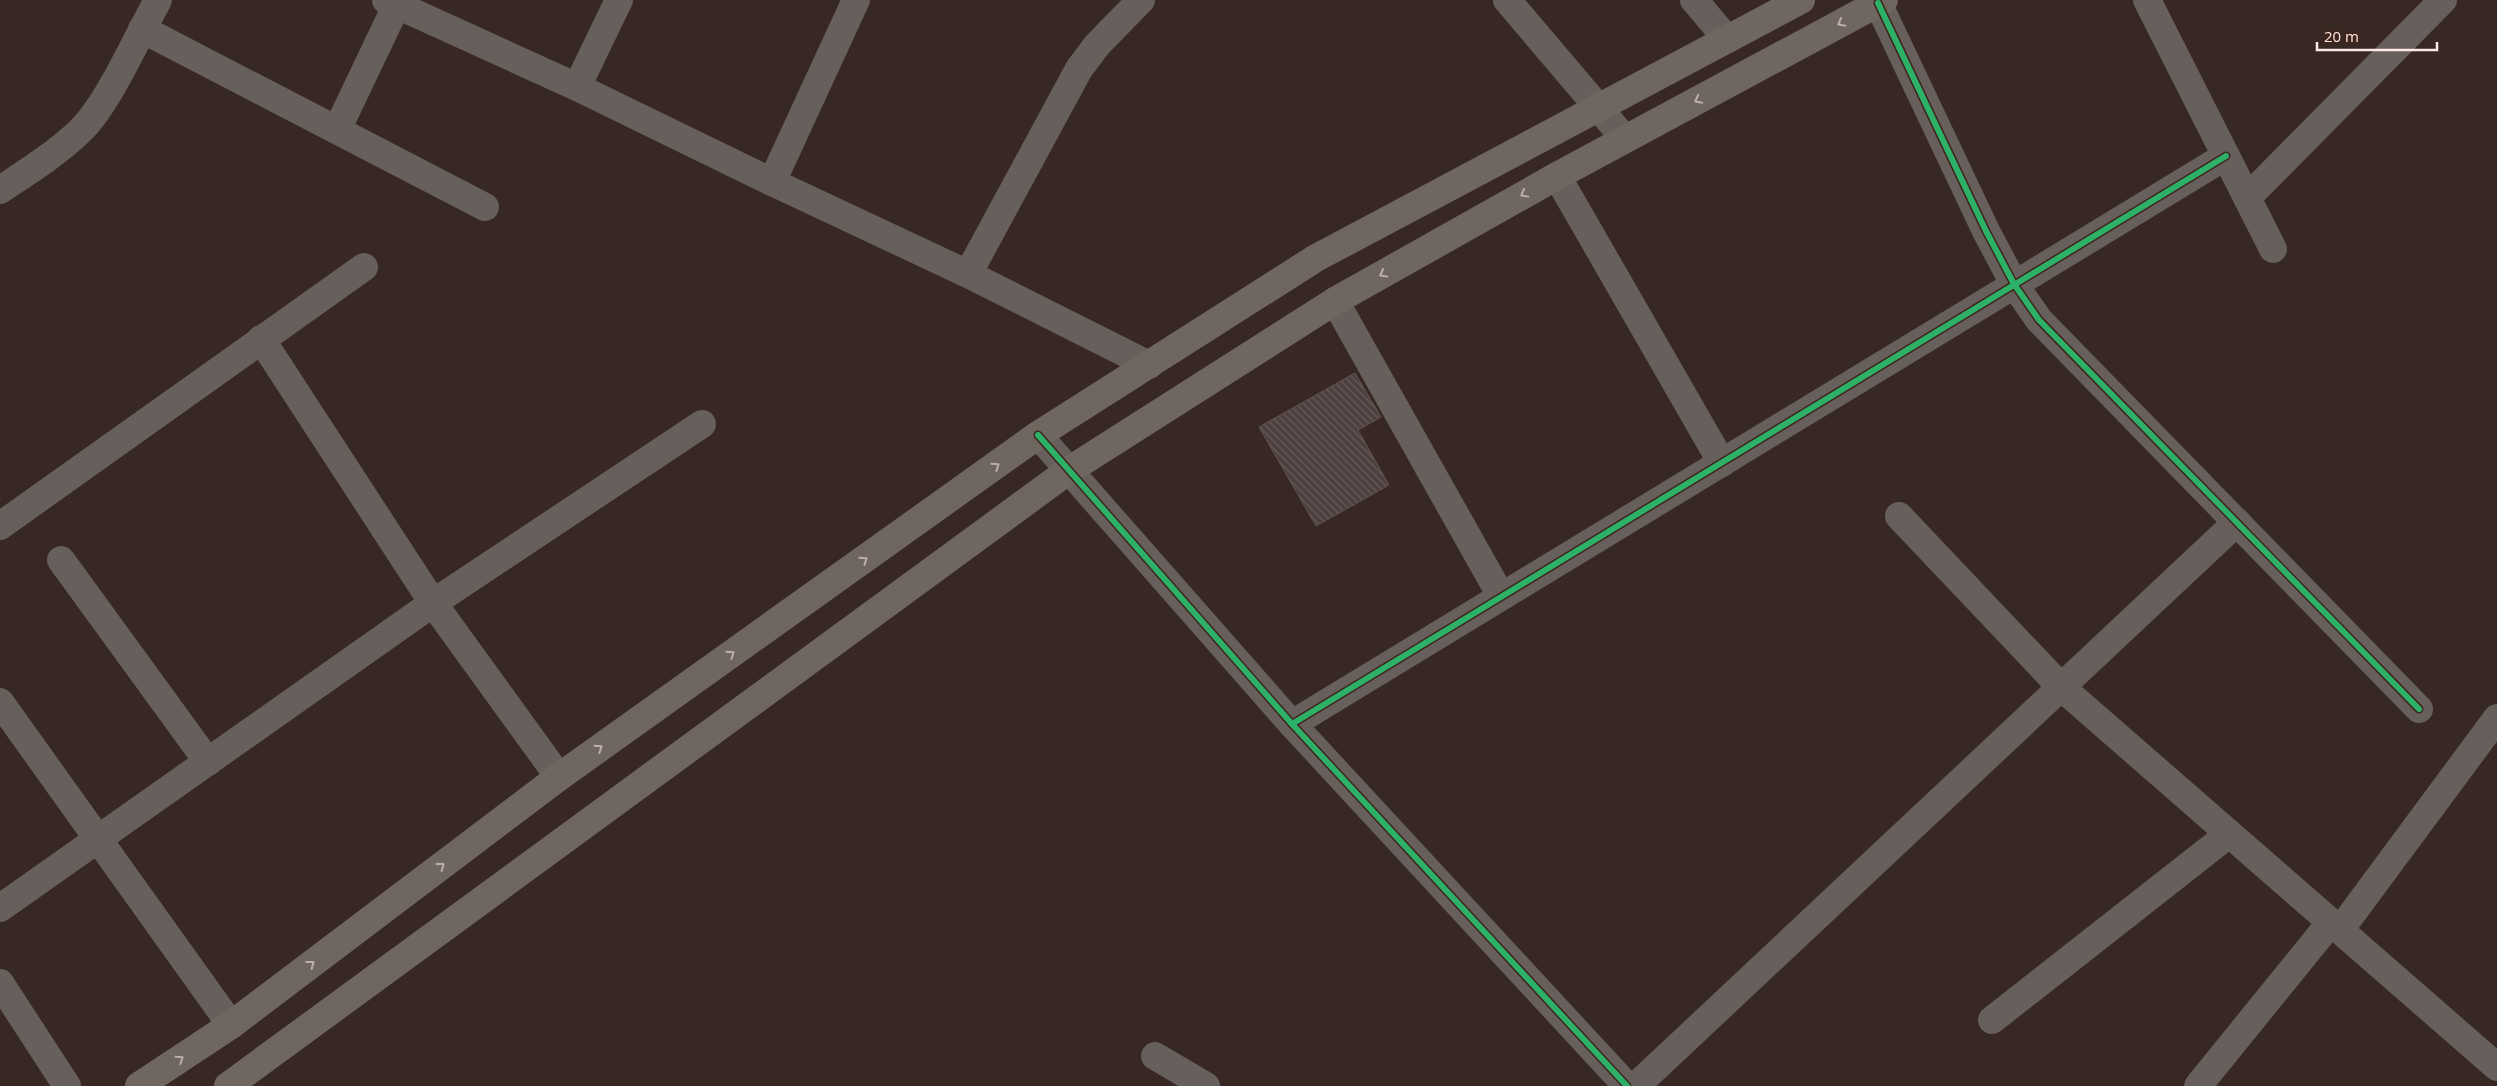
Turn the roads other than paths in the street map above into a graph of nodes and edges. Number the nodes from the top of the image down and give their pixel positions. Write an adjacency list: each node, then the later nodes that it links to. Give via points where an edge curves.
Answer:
1 (158, 0): 12 (street)
2 (619, 0): 14 (street)
3 (856, 0): 20 (street)
4 (1141, 0): 26 (street, via 1097,45 1079,69)
5 (1507, 0): 15 (street)
6 (1694, 0): 13 (street)
7 (1801, 0): 13 (highway)
8 (2147, 0): 18 (street)
9 (2443, 0): 22 (street)
10 (1881, 1): 17 (highway, one-way to 17); 27 (street, via 1986,231)
11 (394, 2): 14 (street); 16 (street)
12 (142, 29): 16 (street); 21 (street, via 102,103 81,130)
13 (1728, 39): 15 (highway)
14 (577, 87): 20 (street)
15 (1599, 108): 17 (street); 30 (highway, via 1316,258)
16 (336, 130): 23 (street)
17 (1625, 139): 19 (highway)
18 (2226, 156): 22 (street); 27 (street)
19 (1556, 176): 28 (highway, one-way to 28); 33 (street)
20 (772, 182): 26 (street)
21 (0, 190)
22 (2247, 198): 24 (street)
23 (485, 207)
24 (2273, 249)
25 (364, 268): 29 (street)
26 (968, 274): 30 (street)
27 (2014, 284): 33 (street); 36 (street, via 2039,320)
28 (1335, 301): 34 (highway); 39 (street)
29 (262, 339): 37 (street); 40 (street)
30 (1149, 365): 32 (highway)
31 (702, 424): 40 (street)
32 (1038, 436): 34 (street); 47 (highway, one-way to 32)
33 (1722, 463): 39 (street)
34 (1068, 471): 45 (street); 60 (highway)
35 (1899, 516): 41 (street)
36 (2237, 522): 41 (street); 43 (street)
37 (0, 526)
38 (61, 560): 46 (street)
39 (1501, 596): 45 (street)
40 (434, 603): 46 (street); 47 (street)
41 (2061, 687): 48 (street); 57 (street)
42 (0, 702): 49 (street)
43 (2419, 709)
44 (2497, 718): 51 (street)
45 (1292, 724): 57 (street)
46 (208, 762): 49 (street)
47 (559, 776): 54 (highway, one-way to 47)
48 (2229, 834): 51 (street); 53 (street)
49 (97, 840): 50 (street); 54 (street)
50 (0, 908)
51 (2335, 926): 56 (street); 62 (street)
52 (0, 983): 58 (street)
53 (1992, 1020)
54 (230, 1024): 59 (highway, one-way to 54)
55 (1155, 1056): 61 (street)
56 (2497, 1067)
57 (1626, 1085)
58 (67, 1086)
59 (139, 1086)
60 (228, 1086)
61 (1206, 1086)
62 (2198, 1086)

